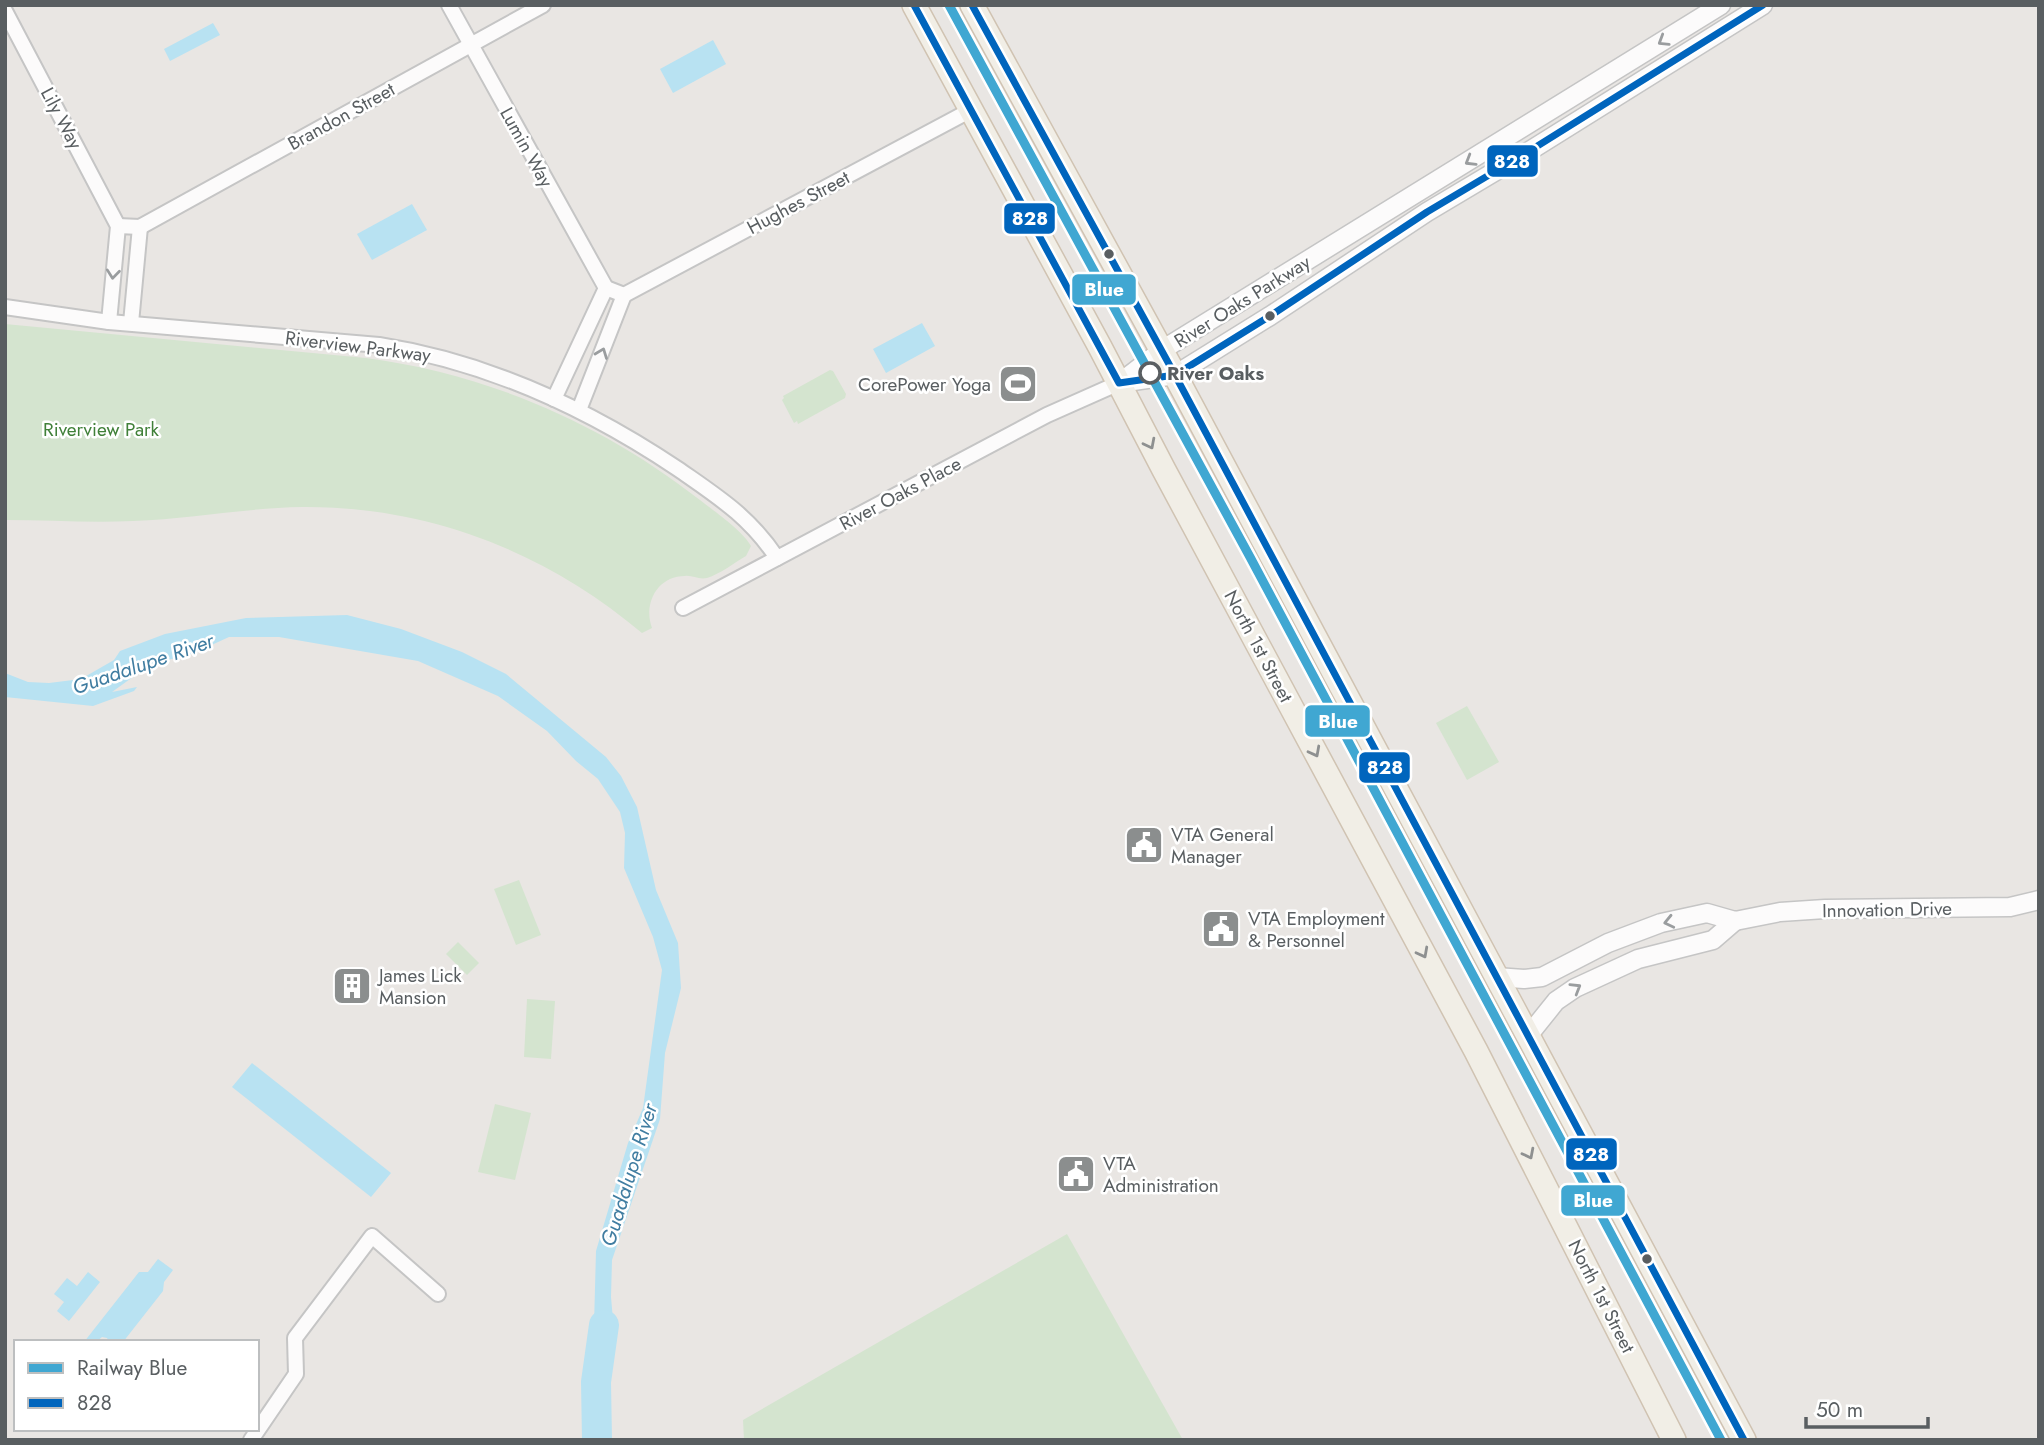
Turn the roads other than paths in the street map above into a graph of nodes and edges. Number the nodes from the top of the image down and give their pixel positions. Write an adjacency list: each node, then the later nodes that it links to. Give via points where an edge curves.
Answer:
1 (449, 5): 8 (street, Lumin Way)
2 (543, 5): 8 (street, Brandon Street)
3 (914, 5): 9 (main road, North 1st Street)
4 (972, 5): 17 (main road)
5 (1721, 5): 17 (street, River Oaks Parkway, one-way to 17)
6 (1763, 5): 18 (street, River Oaks Parkway)
7 (5, 11): 10 (street, Lily Way)
8 (471, 45): 11 (street, Brandon Street); 12 (street, Lumin Way)
9 (971, 110): 13 (street, Hughes Street); 19 (main road, North 1st Street)
10 (118, 226): 11 (street, Brandon Street); 15 (street, one-way to 15)
11 (140, 226): 16 (street)
12 (606, 288): 13 (street); 20 (street)
13 (624, 295): 21 (street, one-way to 13)
14 (5, 307): 15 (street, Riverview Parkway)
15 (108, 322): 16 (street, Riverview Parkway)
16 (131, 323): 20 (street, Riverview Parkway, via 416,351 500,374)
17 (1162, 350): 18 (main road); 19 (street, River Oaks Parkway)
18 (1175, 374): 19 (street, River Oaks Parkway); 26 (main road)
19 (1119, 383): 22 (street, River Oaks Place, via 1047,415); 30 (main road, North 1st Street, one-way to 30, via 1476,1051)
20 (554, 399): 21 (street, Riverview Parkway)
21 (579, 410): 22 (street, Riverview Parkway, via 715,494 744,516)
22 (777, 558): 23 (street, River Oaks Place)
23 (683, 608)
24 (2039, 900): 25 (street, Innovation Drive, via 2010,906 1780,912)
25 (1735, 920): 26 (street, Innovation Drive, one-way to 26, via 1707,914 1661,923 1608,943 1542,977); 27 (street, Innovation Drive, one-way to 25, via 1556,1001 1575,988 1638,959 1713,940)
26 (1496, 977): 27 (main road)
27 (1528, 1036): 31 (main road)
28 (438, 1294): 29 (street, via 372,1236 295,1338 296,1374)
29 (259, 1428)
30 (1674, 1440)
31 (1744, 1440)

